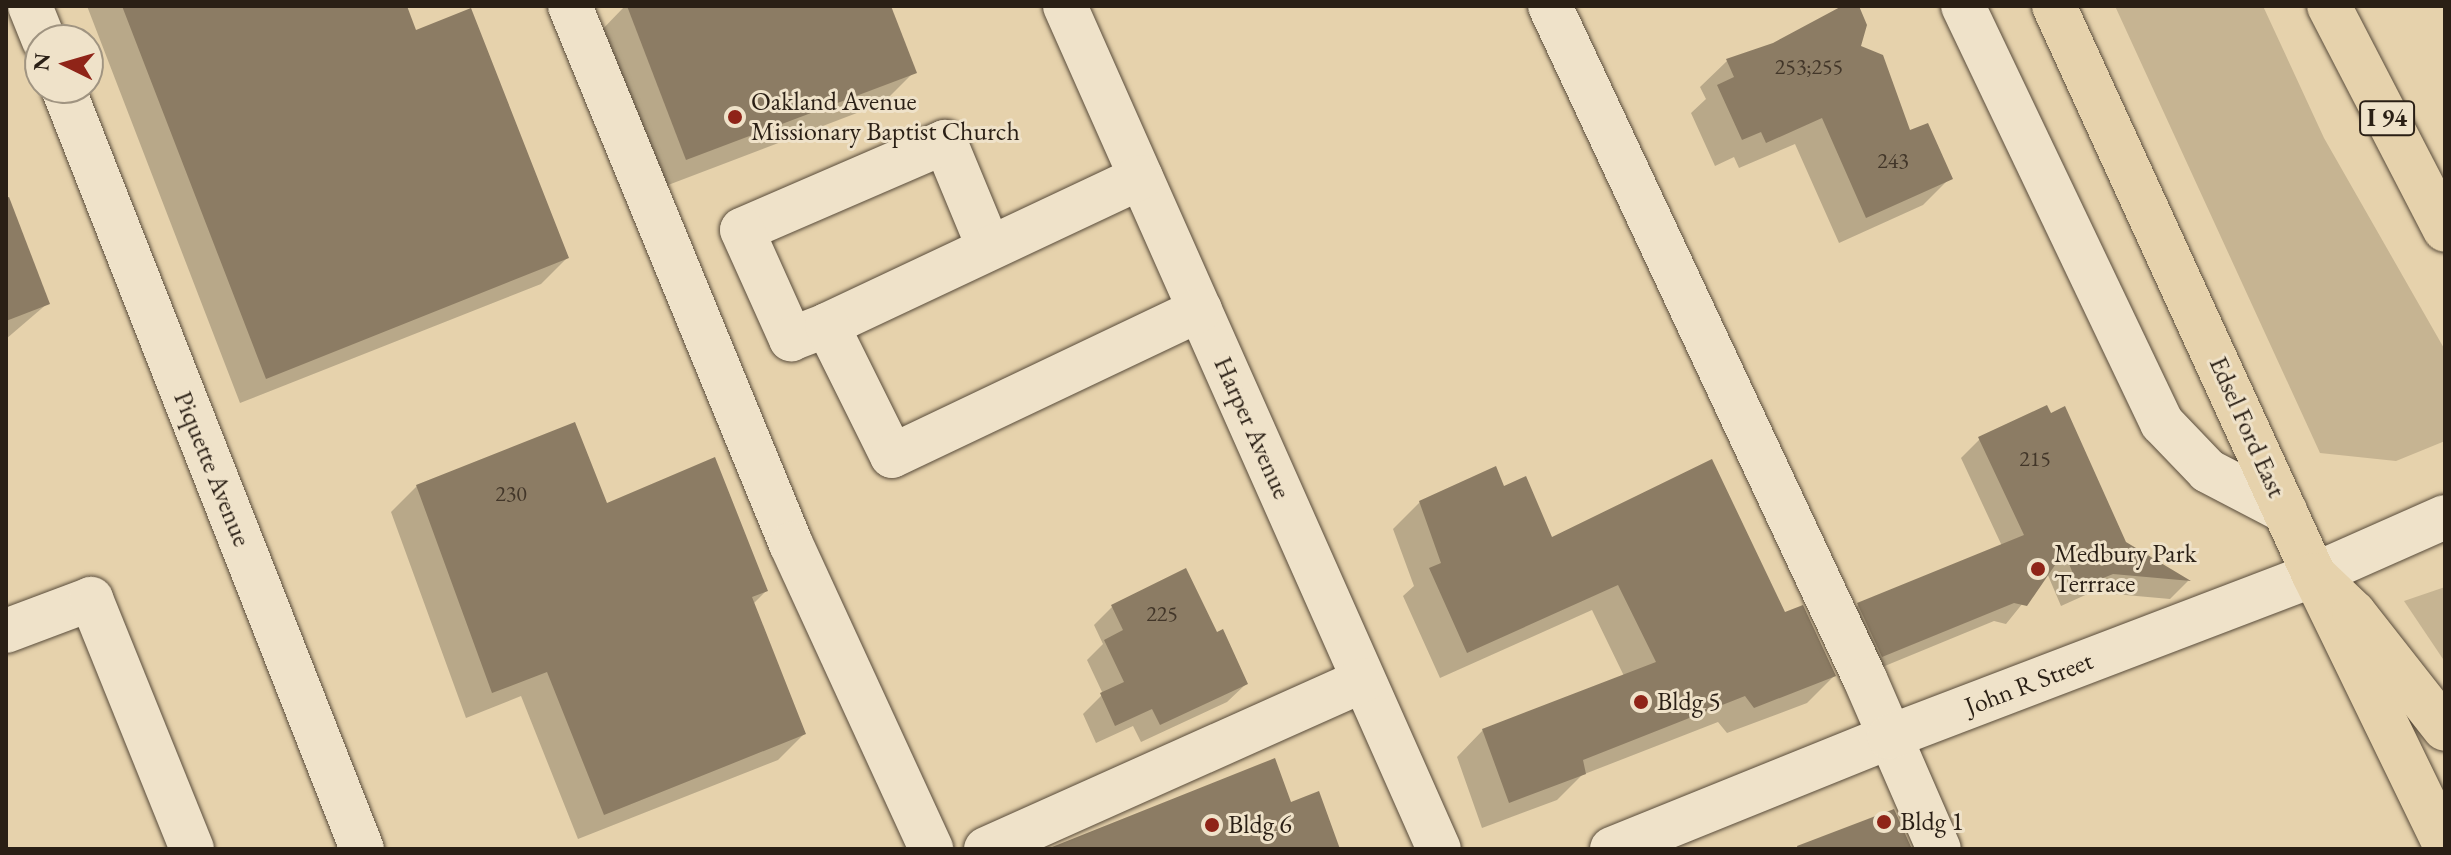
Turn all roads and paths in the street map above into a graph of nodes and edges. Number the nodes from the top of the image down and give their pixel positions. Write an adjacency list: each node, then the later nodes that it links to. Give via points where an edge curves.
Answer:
1 (570, 6): 23 (street, via 791,544)
2 (1065, 6): 8 (street, Harper Avenue)
3 (1550, 6): 19 (street)
4 (1963, 6): 13 (street, via 2162,423 2208,471)
5 (2054, 6): 13 (main road, Edsel Ford East)
6 (2329, 6): 9 (main road, I 94)
7 (69, 104): 22 (street, Piquette Avenue)
8 (1141, 177): 10 (street); 11 (street, Harper Avenue)
9 (2445, 230)
10 (989, 248): 12 (street); 12 (street, via 945,142 742,230 791,339)
11 (1200, 310): 12 (street, via 892,456); 17 (street, Harper Avenue)
12 (827, 325)
13 (2285, 511): 15 (main road, Edsel Ford East)
14 (2445, 517): 15 (street, John R Street)
15 (2314, 575): 18 (main road, via 2354,613); 19 (street, John R Street); 20 (main road, Edsel Ford East)
16 (6, 631): 21 (street, via 91,599)
17 (1363, 680): 24 (street); 25 (street, Harper Avenue)
18 (2445, 729)
19 (1889, 737): 26 (street, John R Street); 27 (street)
20 (2445, 845)
21 (192, 849)
22 (362, 849)
23 (931, 849)
24 (986, 849)
25 (1439, 849)
26 (1612, 849)
27 (1939, 849)

